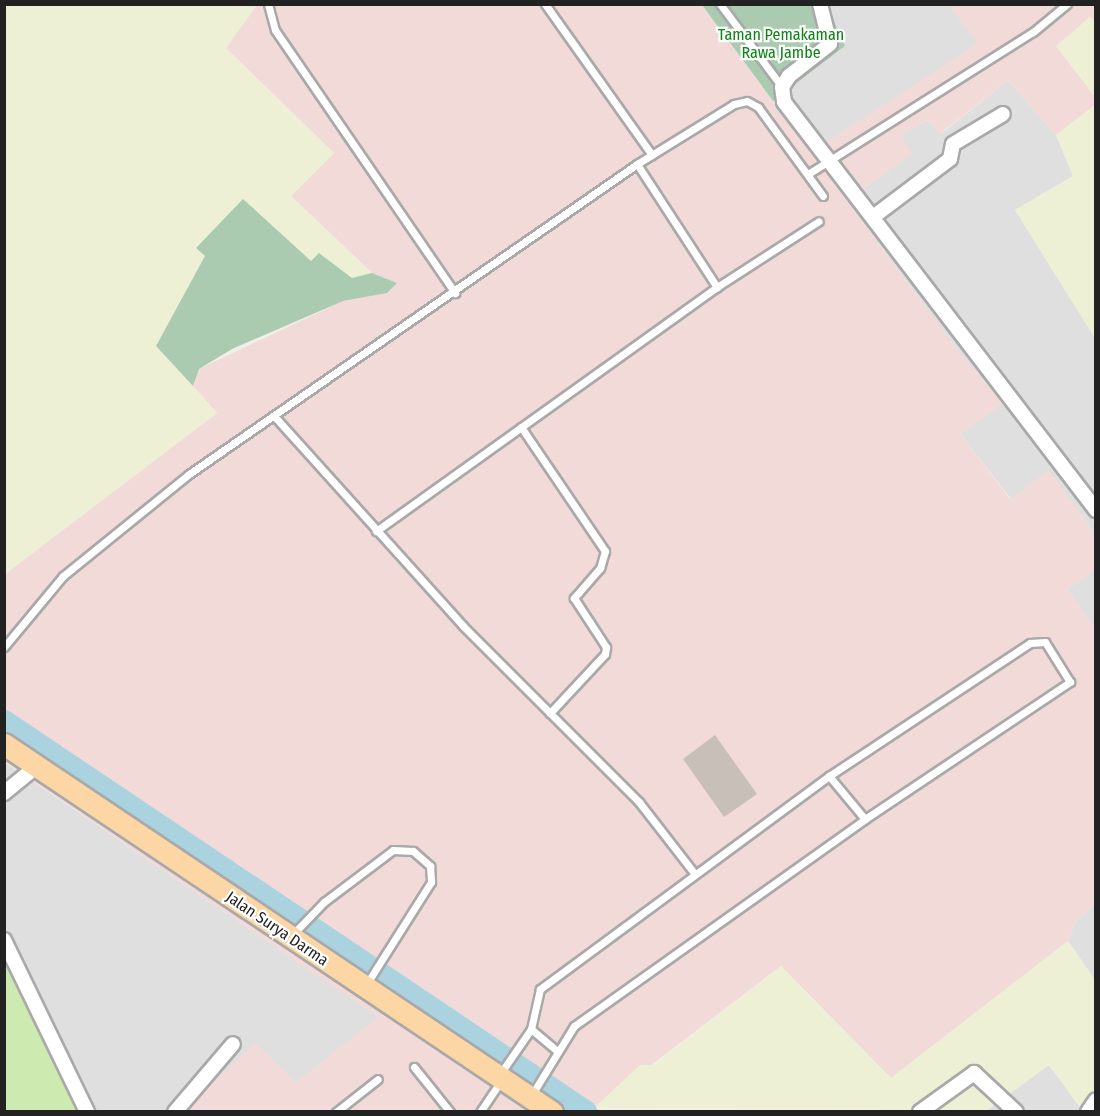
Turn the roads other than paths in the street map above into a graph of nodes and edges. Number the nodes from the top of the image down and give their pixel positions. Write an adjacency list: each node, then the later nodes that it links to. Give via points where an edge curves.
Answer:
1 (268, 4): 16 (lane, via 275,30)
2 (545, 4): 8 (lane)
3 (720, 4): 6 (lane)
4 (820, 4): 6 (street, via 830,44)
5 (1067, 4): 9 (lane, via 1033,32)
6 (782, 87): 9 (street, via 784,102)
7 (1003, 114): 13 (street, via 953,144 951,158)
8 (652, 155): 10 (lane); 11 (lane, via 747,101 758,106)
9 (829, 161): 11 (lane); 13 (street)
10 (637, 164): 15 (lane); 16 (lane)
11 (808, 174): 12 (lane)
12 (824, 196)
13 (873, 217): 19 (street)
14 (819, 221): 15 (lane)
15 (717, 287): 18 (lane)
16 (456, 293): 17 (lane)
17 (275, 417): 20 (lane); 21 (lane, via 117,528 63,576)
18 (521, 427): 20 (lane); 22 (lane, via 605,551 600,568 574,598 606,647 605,654)
19 (1095, 510)
20 (376, 531): 22 (lane)
21 (4, 647)
22 (549, 713): 28 (lane, via 652,816)
23 (4, 744): 24 (main road, Jalan Surya Darma)
24 (37, 766): 26 (street); 29 (main road, Jalan Surya Darma)
25 (830, 776): 27 (lane); 27 (lane, via 1030,643 1045,642 1070,681); 28 (lane)
26 (4, 793)
27 (865, 819): 34 (lane, via 574,1026)
28 (694, 873): 32 (lane, via 540,989)
29 (292, 935): 31 (main road, Jalan Surya Darma); 31 (lane, via 324,902 393,850 413,851 434,874 390,953)
30 (4, 940): 40 (street)
31 (367, 983): 36 (main road, Jalan Surya Darma)
32 (531, 1029): 34 (lane); 36 (lane)
33 (233, 1044): 41 (street)
34 (555, 1051): 38 (lane)
35 (414, 1067): 43 (lane)
36 (502, 1074): 38 (main road, Jalan Surya Darma); 44 (lane)
37 (378, 1079): 42 (lane)
38 (533, 1092): 45 (main road, Jalan Surya Darma)
39 (1095, 1100): 48 (street)
40 (87, 1112)
41 (175, 1112)
42 (336, 1112)
43 (450, 1112)
44 (480, 1112)
45 (552, 1112)
46 (920, 1112): 47 (street, via 974,1073)
47 (1016, 1112)
48 (1089, 1112)

